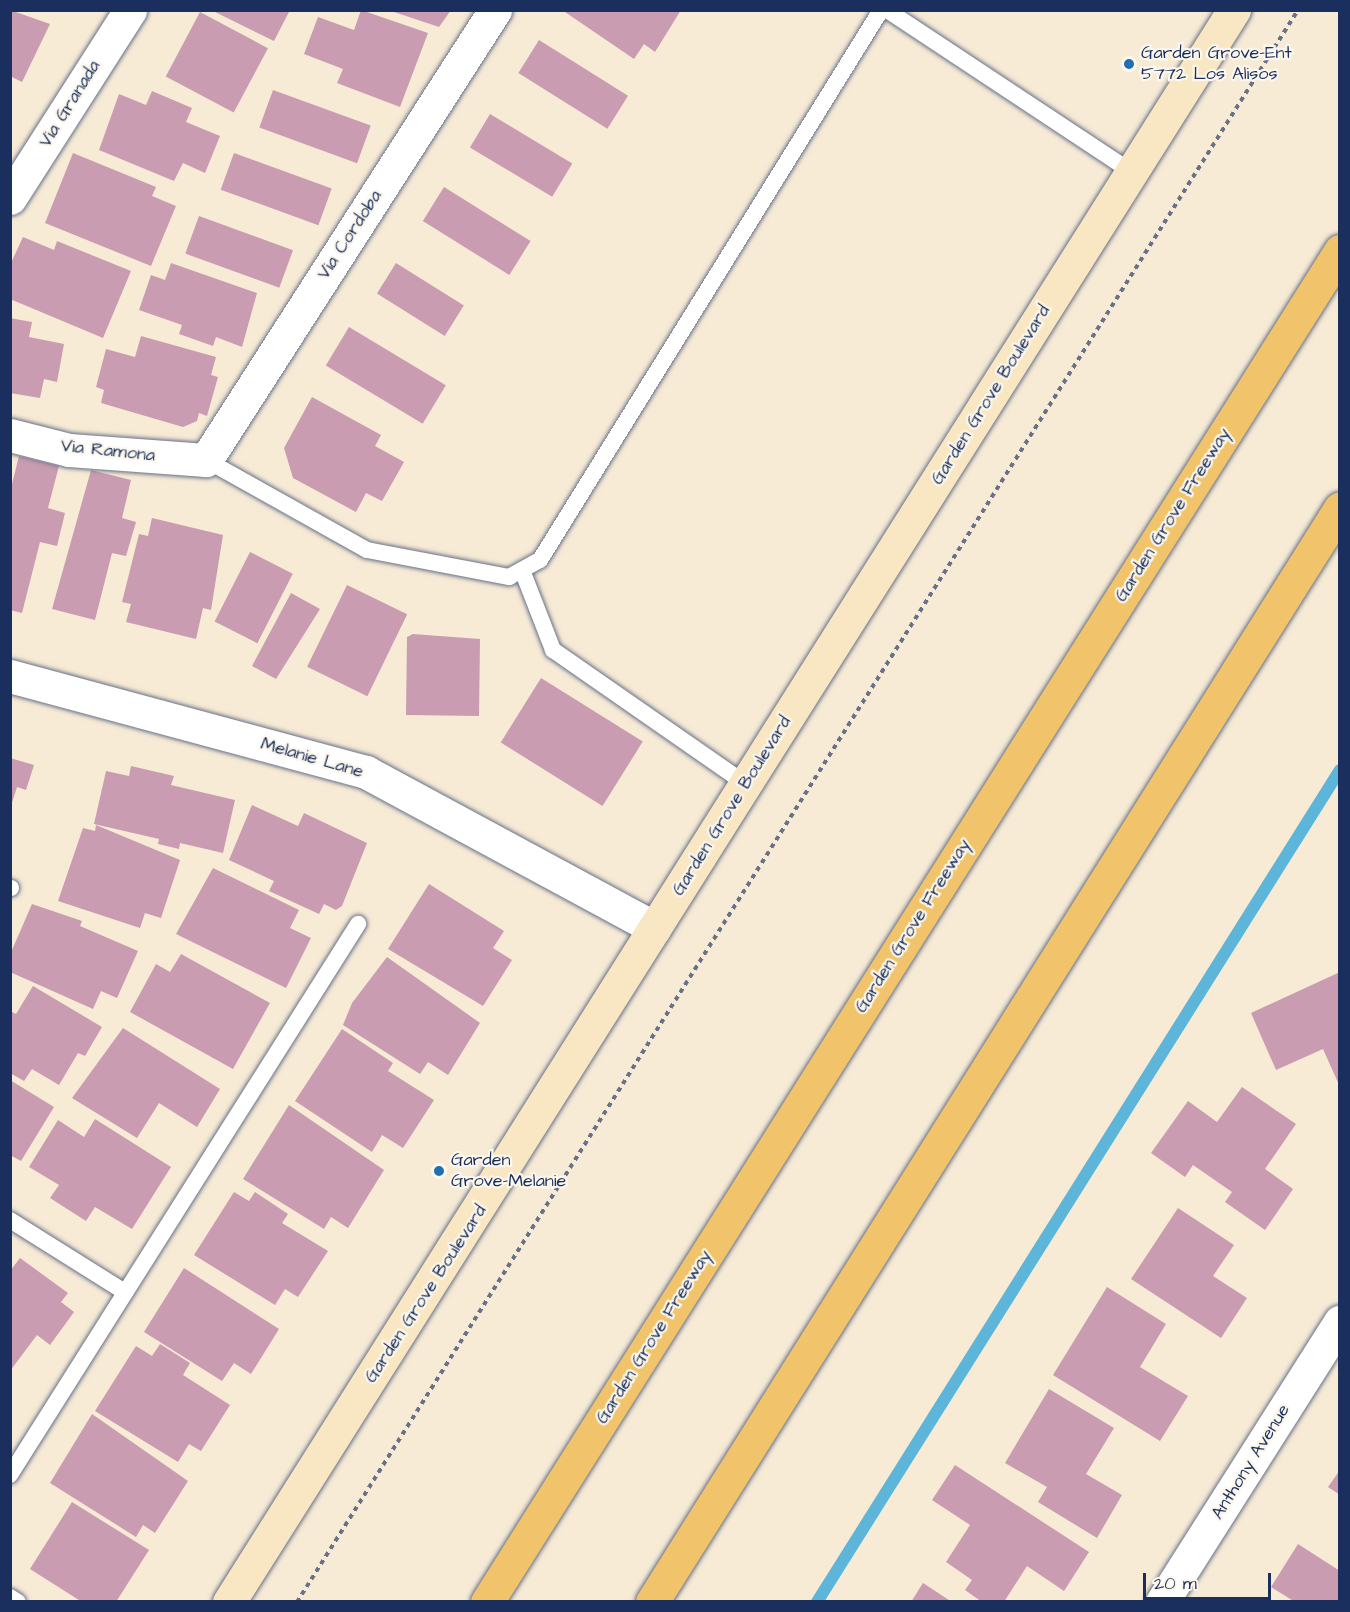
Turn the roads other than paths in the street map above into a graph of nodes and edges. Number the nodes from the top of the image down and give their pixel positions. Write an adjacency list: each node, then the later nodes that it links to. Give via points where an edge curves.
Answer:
1 (130, 10): 7 (street, Via Granada)
2 (495, 10): 10 (street, Via Cordoba)
3 (881, 10): 12 (lane, via 540,560)
4 (887, 10): 6 (lane)
5 (1234, 10): 6 (main road, Garden Grove Boulevard)
6 (1132, 172): 14 (main road, Garden Grove Boulevard)
7 (10, 198)
8 (1340, 251): 24 (highway, Garden Grove Freeway)
9 (10, 435): 10 (street, Via Ramona, via 69,450)
10 (206, 460): 12 (lane, via 367,550 509,577)
11 (1340, 508): 25 (highway)
12 (522, 570): 14 (lane, via 553,650)
13 (10, 676): 16 (street, Melanie Lane, via 366,772)
14 (746, 784): 16 (main road, Garden Grove Boulevard)
15 (358, 924): 18 (lane)
16 (655, 928): 23 (main road, Garden Grove Boulevard)
17 (10, 1220): 18 (lane)
18 (125, 1292): 20 (lane)
19 (1340, 1322): 26 (street, Anthony Avenue)
20 (10, 1475)
21 (10, 1597): 22 (lane)
22 (18, 1602)
23 (229, 1602)
24 (487, 1602)
25 (652, 1602)
26 (1162, 1602)

